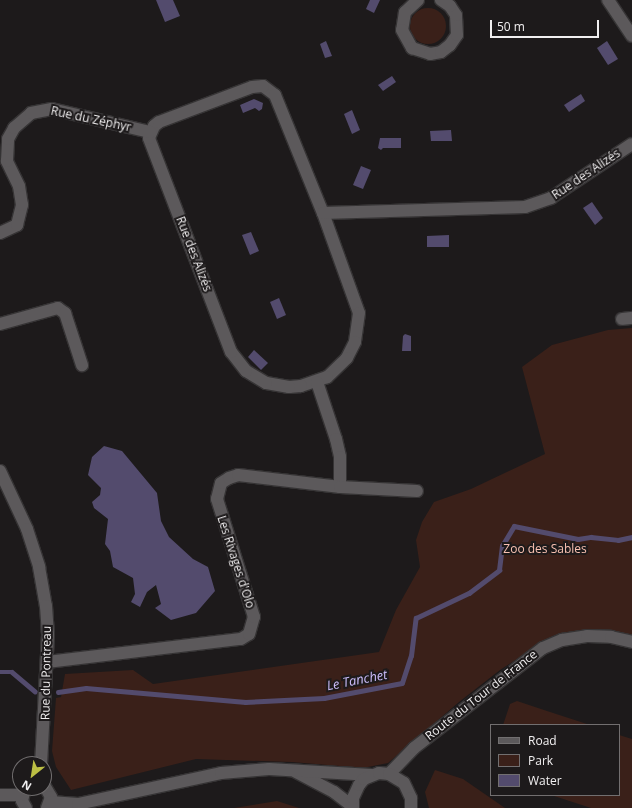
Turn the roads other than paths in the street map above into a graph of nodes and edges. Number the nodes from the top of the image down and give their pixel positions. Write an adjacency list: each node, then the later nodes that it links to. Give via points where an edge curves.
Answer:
1 (418, 0): 2 (street, via 405,12 402,30 412,48 430,54 441,52 450,46 457,35 456,15)
2 (442, 0)
3 (608, 0): 4 (street)
4 (632, 36)
5 (150, 132): 7 (street, Rue des Alizés, via 159,122 252,87 263,86 275,95); 8 (street, Rue du Zéphyr, via 52,109 31,113 14,128 8,139 7,161 19,186 22,205 17,225); 11 (street, Rue des Alizés, via 151,145 231,352 238,363 255,377 277,386 301,386)
6 (632, 144): 7 (street, Rue des Alizés, via 551,198 525,207)
7 (323, 213): 11 (street, Rue des Alizés, via 355,298 358,328 348,358 338,370)
8 (0, 233)
9 (0, 324): 10 (street, via 58,308 65,313)
10 (82, 366)
11 (317, 382): 13 (street, via 340,457)
12 (0, 471): 16 (street, Rue du Pontreau, via 28,529 39,567 48,635)
13 (340, 487): 14 (street, Les Rivages d'Olo); 16 (street, Les Rivages d'Olo, via 238,475 221,483 217,499 254,617 249,634 240,639)
14 (417, 491)
15 (632, 642): 19 (street, Route du Tour de France, via 611,637 587,636 562,640 543,648 414,748)
16 (47, 662): 17 (street, Rue du Pontreau)
17 (41, 756)
18 (293, 771): 20 (street); 24 (street, via 269,769 221,773 78,804); 26 (street, via 334,792)
19 (389, 774): 20 (street); 27 (street, via 404,783 409,791)
20 (372, 775): 26 (street, via 364,779 355,790)
21 (12, 793): 22 (street)
22 (0, 795)
23 (22, 796): 25 (street)
24 (49, 805)
25 (26, 808)
26 (353, 808)
27 (411, 808)

